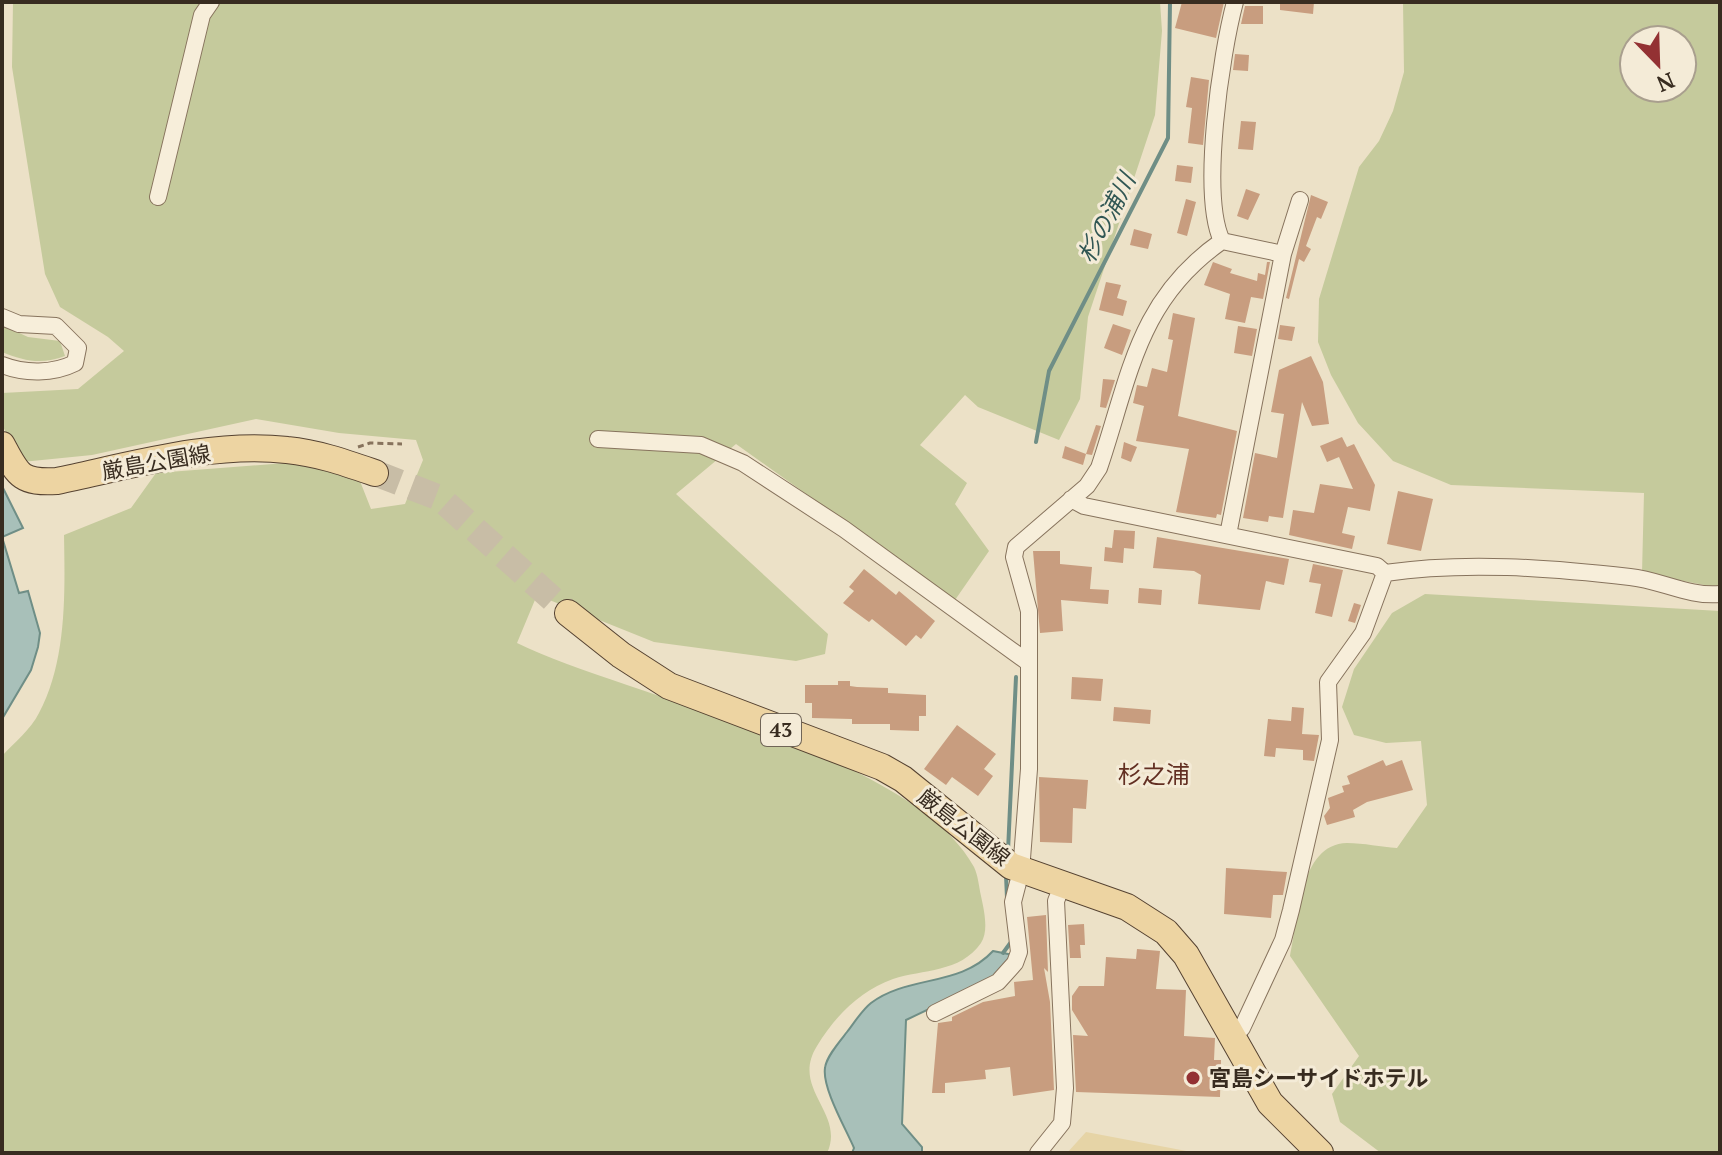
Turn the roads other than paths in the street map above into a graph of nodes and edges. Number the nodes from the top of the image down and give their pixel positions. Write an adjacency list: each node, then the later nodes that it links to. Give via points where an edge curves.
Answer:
1 (211, 2): 3 (street, via 202,15)
2 (1235, 2): 5 (street, via 1221,64 1215,151 1213,222)
3 (158, 197)
4 (1300, 200): 6 (street)
5 (1222, 241): 6 (street); 12 (street, via 1165,294 1137,342 1099,468)
6 (1283, 254): 13 (street)
7 (2, 317): 8 (street, via 19,324 56,326 78,348 75,363 60,370)
8 (2, 365)
9 (598, 439): 17 (street, via 701,445 743,463)
10 (2, 445): 11 (main road, 厳島公園線, via 18,474 33,482 195,452 284,449)
11 (375, 473)
12 (1071, 499): 13 (street); 17 (street, via 1016,547 1029,611)
13 (1228, 535): 14 (street, via 1377,566)
14 (1385, 573): 15 (street, via 1435,566 1506,567 1633,577 1694,593); 21 (street, via 1363,633 1328,682 1330,740 1283,940 1242,1028)
15 (1720, 594)
16 (568, 613): 18 (main road, 厳島公園線 / 43, via 669,686 882,767)
17 (1029, 663): 18 (street, via 1029,769)
18 (1007, 863): 19 (main road, 厳島公園線 / 43); 20 (street, via 1019,952 1015,963 998,982)
19 (1062, 886): 21 (main road, 厳島公園線 / 43, via 1127,907 1166,932 1186,955); 22 (street, via 1056,901 1062,1123)
20 (935, 1013)
21 (1231, 1038): 23 (main road, 厳島公園線 / 43, via 1270,1103)
22 (1038, 1153)
23 (1320, 1153)

